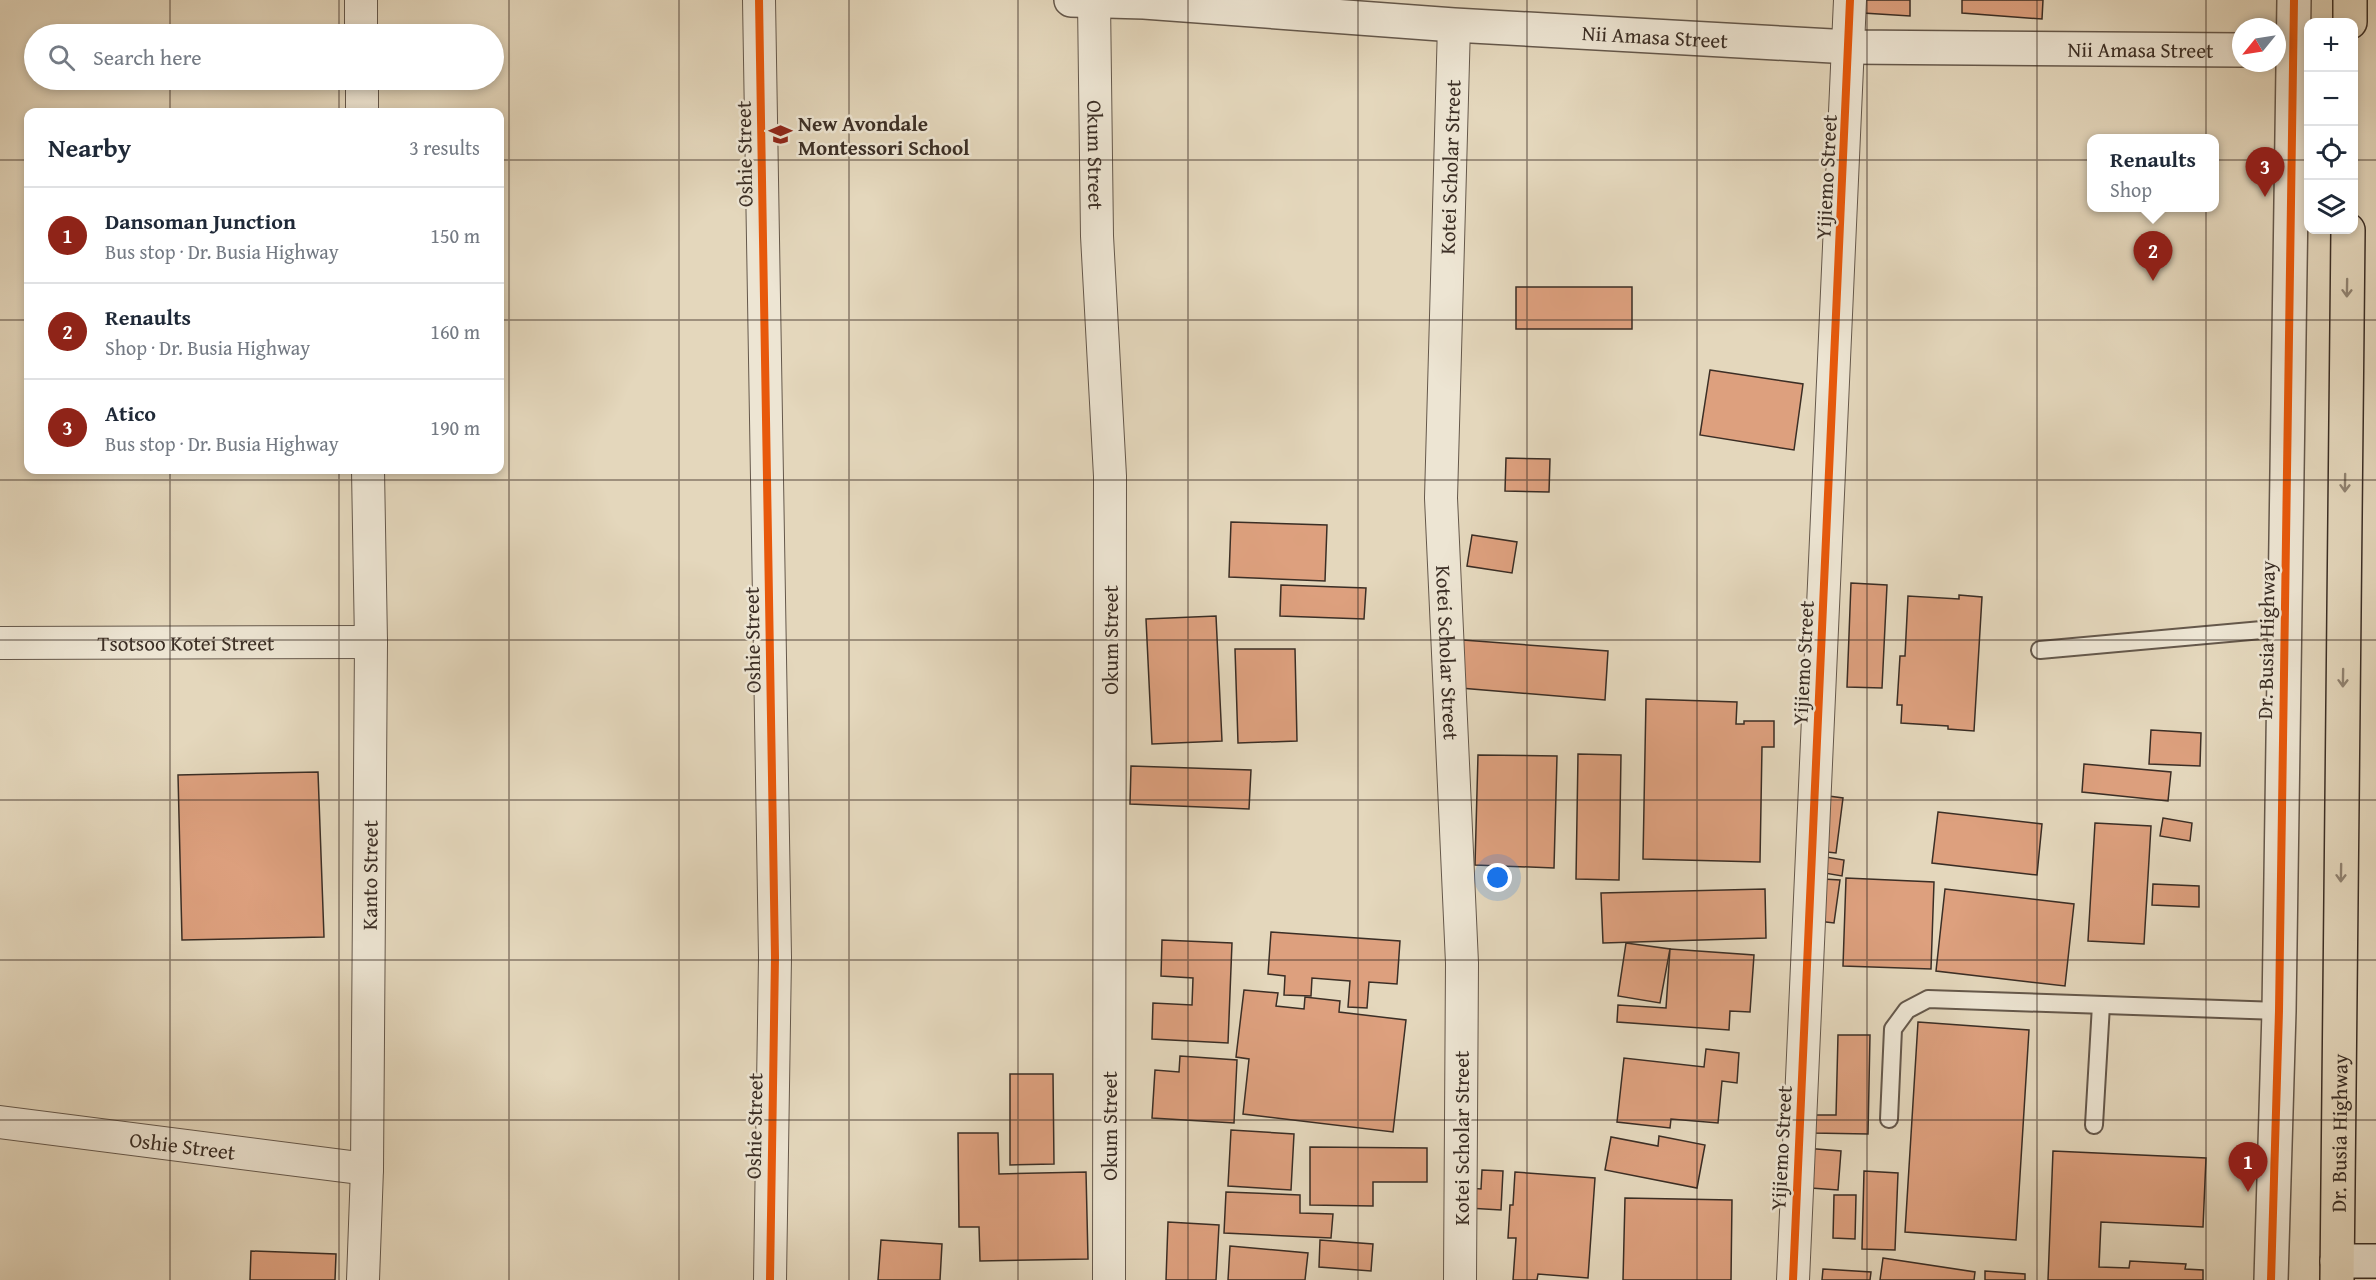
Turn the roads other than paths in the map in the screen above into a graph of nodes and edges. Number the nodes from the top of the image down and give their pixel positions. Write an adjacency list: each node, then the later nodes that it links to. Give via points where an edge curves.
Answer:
1 (361, 0): 9 (street)
2 (759, 0): 32 (street, Oshie Street, via 775,957)
3 (1850, 0): 12 (street, Yijiemo Street)
4 (2294, 0): 11 (street, Dr. Busia Highway)
5 (2350, 0): 8 (highway)
6 (1082, 1): 7 (street, Nii Amasa Street); 33 (street, Okum Street, via 1110,476)
7 (1144, 1): 10 (street, Nii Amasa Street)
8 (2350, 18)
9 (362, 24)
10 (1454, 25): 12 (street, Nii Amasa Street); 34 (street, Kotei Scholar Street, via 1441,498 1462,963)
11 (2286, 45)
12 (1850, 47): 13 (street, Nii Amasa Street); 35 (street, Yijiemo Street)
13 (2232, 50)
14 (2285, 72): 19 (street, Dr. Busia Highway)
15 (362, 90): 16 (street)
16 (362, 108)
17 (2348, 234): 30 (highway, Dr. Busia Highway, one-way to 30)
18 (368, 474): 20 (street, Kanto Street)
19 (2284, 628): 22 (lane); 24 (street, Dr. Busia Highway)
20 (371, 642): 21 (street, Tsotsoo Kotei Street); 28 (street, Kanto Street)
21 (0, 643)
22 (2040, 650)
23 (2101, 1005): 24 (lane); 25 (lane, via 1928,999 1906,1010 1893,1029); 27 (lane)
24 (2279, 1011): 36 (street, Dr. Busia Highway)
25 (1889, 1119)
26 (0, 1122): 28 (street, Oshie Street)
27 (2094, 1125)
28 (367, 1169): 31 (street, Kanto Street)
29 (2376, 1261): 30 (street)
30 (2337, 1271)
31 (363, 1280)
32 (770, 1280)
33 (1108, 1280)
34 (1460, 1280)
35 (1793, 1280)
36 (2271, 1280)

